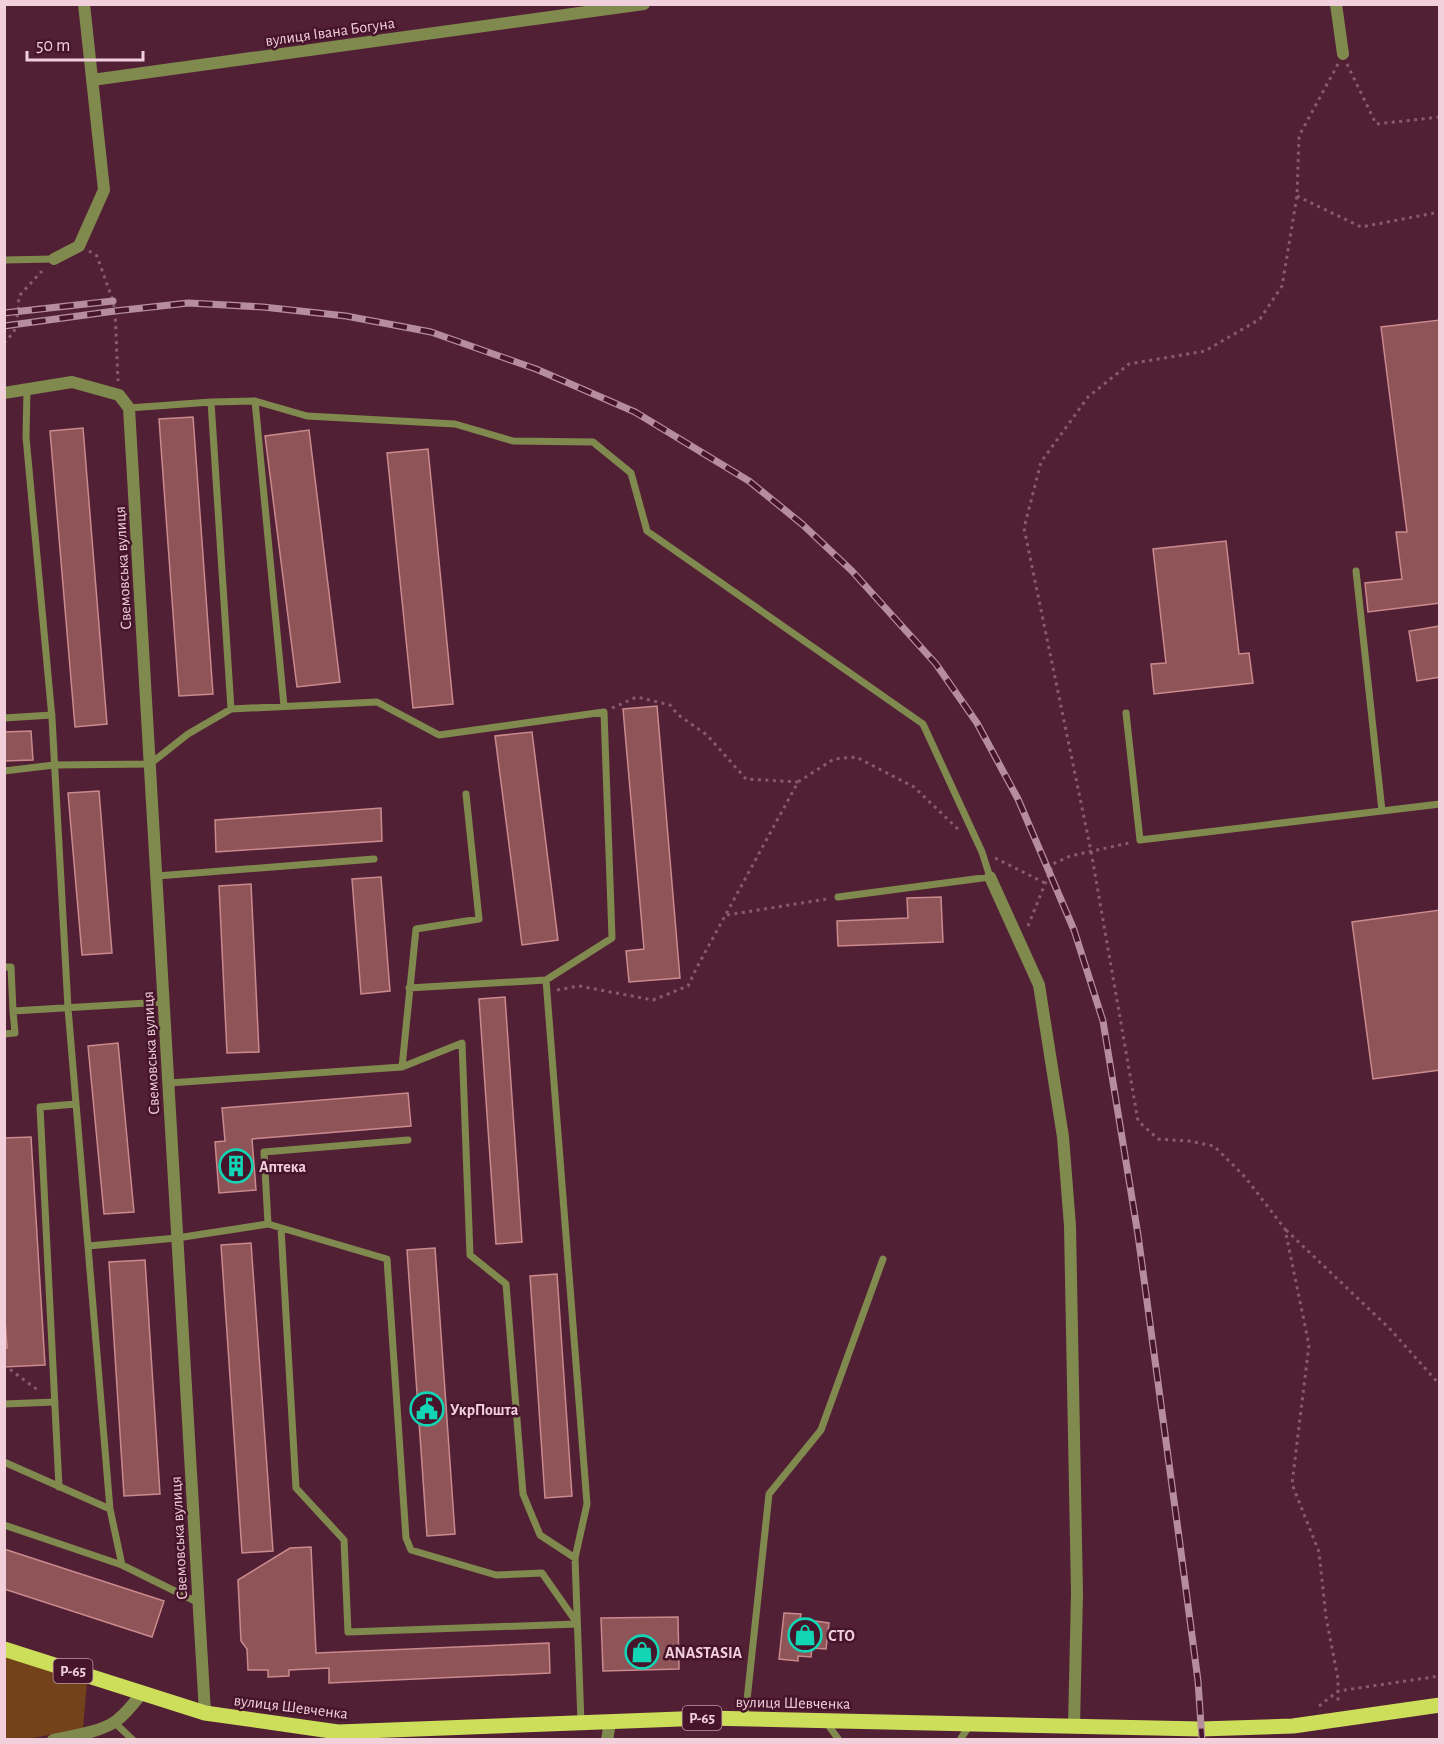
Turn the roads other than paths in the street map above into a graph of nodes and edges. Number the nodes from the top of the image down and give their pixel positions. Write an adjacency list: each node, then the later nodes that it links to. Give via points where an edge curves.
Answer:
1 (84, 4): 5 (street)
2 (644, 4): 5 (street, вулиця Івана Богуна)
3 (1336, 4): 4 (street)
4 (1343, 54)
5 (92, 80): 6 (street, via 104,190 79,246)
6 (54, 259): 7 (lane)
7 (4, 260)
8 (27, 390): 9 (street); 12 (street, via 72,382 119,395); 17 (lane, via 26,437)
9 (4, 393)
10 (255, 400): 11 (lane); 14 (lane); 27 (lane, via 307,416 455,424 513,441 593,442 631,473 647,531 923,724 982,852)
11 (211, 402): 12 (lane); 15 (lane)
12 (129, 408): 19 (street, Свемовська вулиця)
13 (1356, 571): 24 (lane)
14 (284, 706): 15 (lane); 30 (lane, via 377,702 439,735 604,712 612,938)
15 (231, 709): 19 (lane, via 188,734)
16 (1126, 712): 24 (lane, via 1140,840)
17 (52, 715): 18 (lane); 20 (lane)
18 (4, 718)
19 (150, 764): 20 (lane); 26 (street, Свемовська вулиця)
20 (54, 765): 21 (lane); 33 (lane)
21 (4, 771)
22 (466, 794): 31 (lane, via 479,919 416,929)
23 (1440, 804): 24 (lane)
24 (1382, 811)
25 (374, 860): 26 (lane)
26 (156, 876): 32 (street, Свемовська вулиця)
27 (990, 878): 28 (lane); 65 (street, via 1039,985 1063,1137 1070,1226 1077,1593)
28 (838, 897)
29 (4, 967): 34 (lane, via 11,967)
30 (546, 980): 31 (lane); 51 (lane, via 587,1504)
31 (409, 988): 36 (lane)
32 (164, 1002): 33 (lane); 37 (street, Свемовська вулиця)
33 (68, 1008): 34 (lane); 38 (lane)
34 (13, 1011): 35 (lane, via 15,1033)
35 (4, 1034)
36 (402, 1067): 37 (lane); 51 (lane, via 462,1043 470,1255 506,1284 523,1494 540,1535)
37 (168, 1083): 42 (street, Свемовська вулиця)
38 (76, 1104): 43 (lane); 45 (lane, via 40,1107)
39 (408, 1140): 40 (lane, via 264,1152)
40 (268, 1224): 41 (lane); 42 (lane)
41 (280, 1228): 54 (lane, via 387,1259 406,1538 411,1550 496,1575 542,1573); 54 (lane, via 296,1488 344,1540 348,1632)
42 (177, 1238): 43 (lane); 53 (street, Свемовська вулиця)
43 (88, 1246): 49 (lane)
44 (883, 1259): 59 (lane, via 821,1430 769,1494)
45 (55, 1402): 46 (lane); 48 (lane)
46 (4, 1404)
47 (4, 1462): 48 (lane)
48 (59, 1486): 49 (lane)
49 (110, 1509): 52 (lane)
50 (4, 1526): 52 (lane)
51 (575, 1558): 54 (lane)
52 (122, 1565): 53 (lane)
53 (199, 1603): 58 (street, Свемовська вулиця)
54 (577, 1624): 63 (lane)
55 (4, 1649): 56 (main road, Р-65)
56 (142, 1693): 58 (main road, Р-65); 62 (street)
57 (1440, 1705): 65 (main road, вулиця Шевченка / Р-65, via 1293,1726)
58 (205, 1713): 66 (main road, вулиця Шевченка / Р-65)
59 (746, 1719): 60 (main road, вулиця Шевченка / Р-65); 61 (main road, вулиця Шевченка / Р-65)
60 (825, 1721): 64 (main road, вулиця Шевченка / Р-65); 70 (lane)
61 (610, 1722): 63 (main road, вулиця Шевченка / Р-65); 69 (street)
62 (115, 1723): 67 (street); 68 (lane)
63 (581, 1723): 66 (main road, вулиця Шевченка / Р-65)
64 (971, 1724): 65 (main road, вулиця Шевченка / Р-65); 71 (lane)
65 (1074, 1726)
66 (311, 1734)
67 (53, 1740)
68 (133, 1740)
69 (607, 1740)
70 (839, 1740)
71 (960, 1740)

